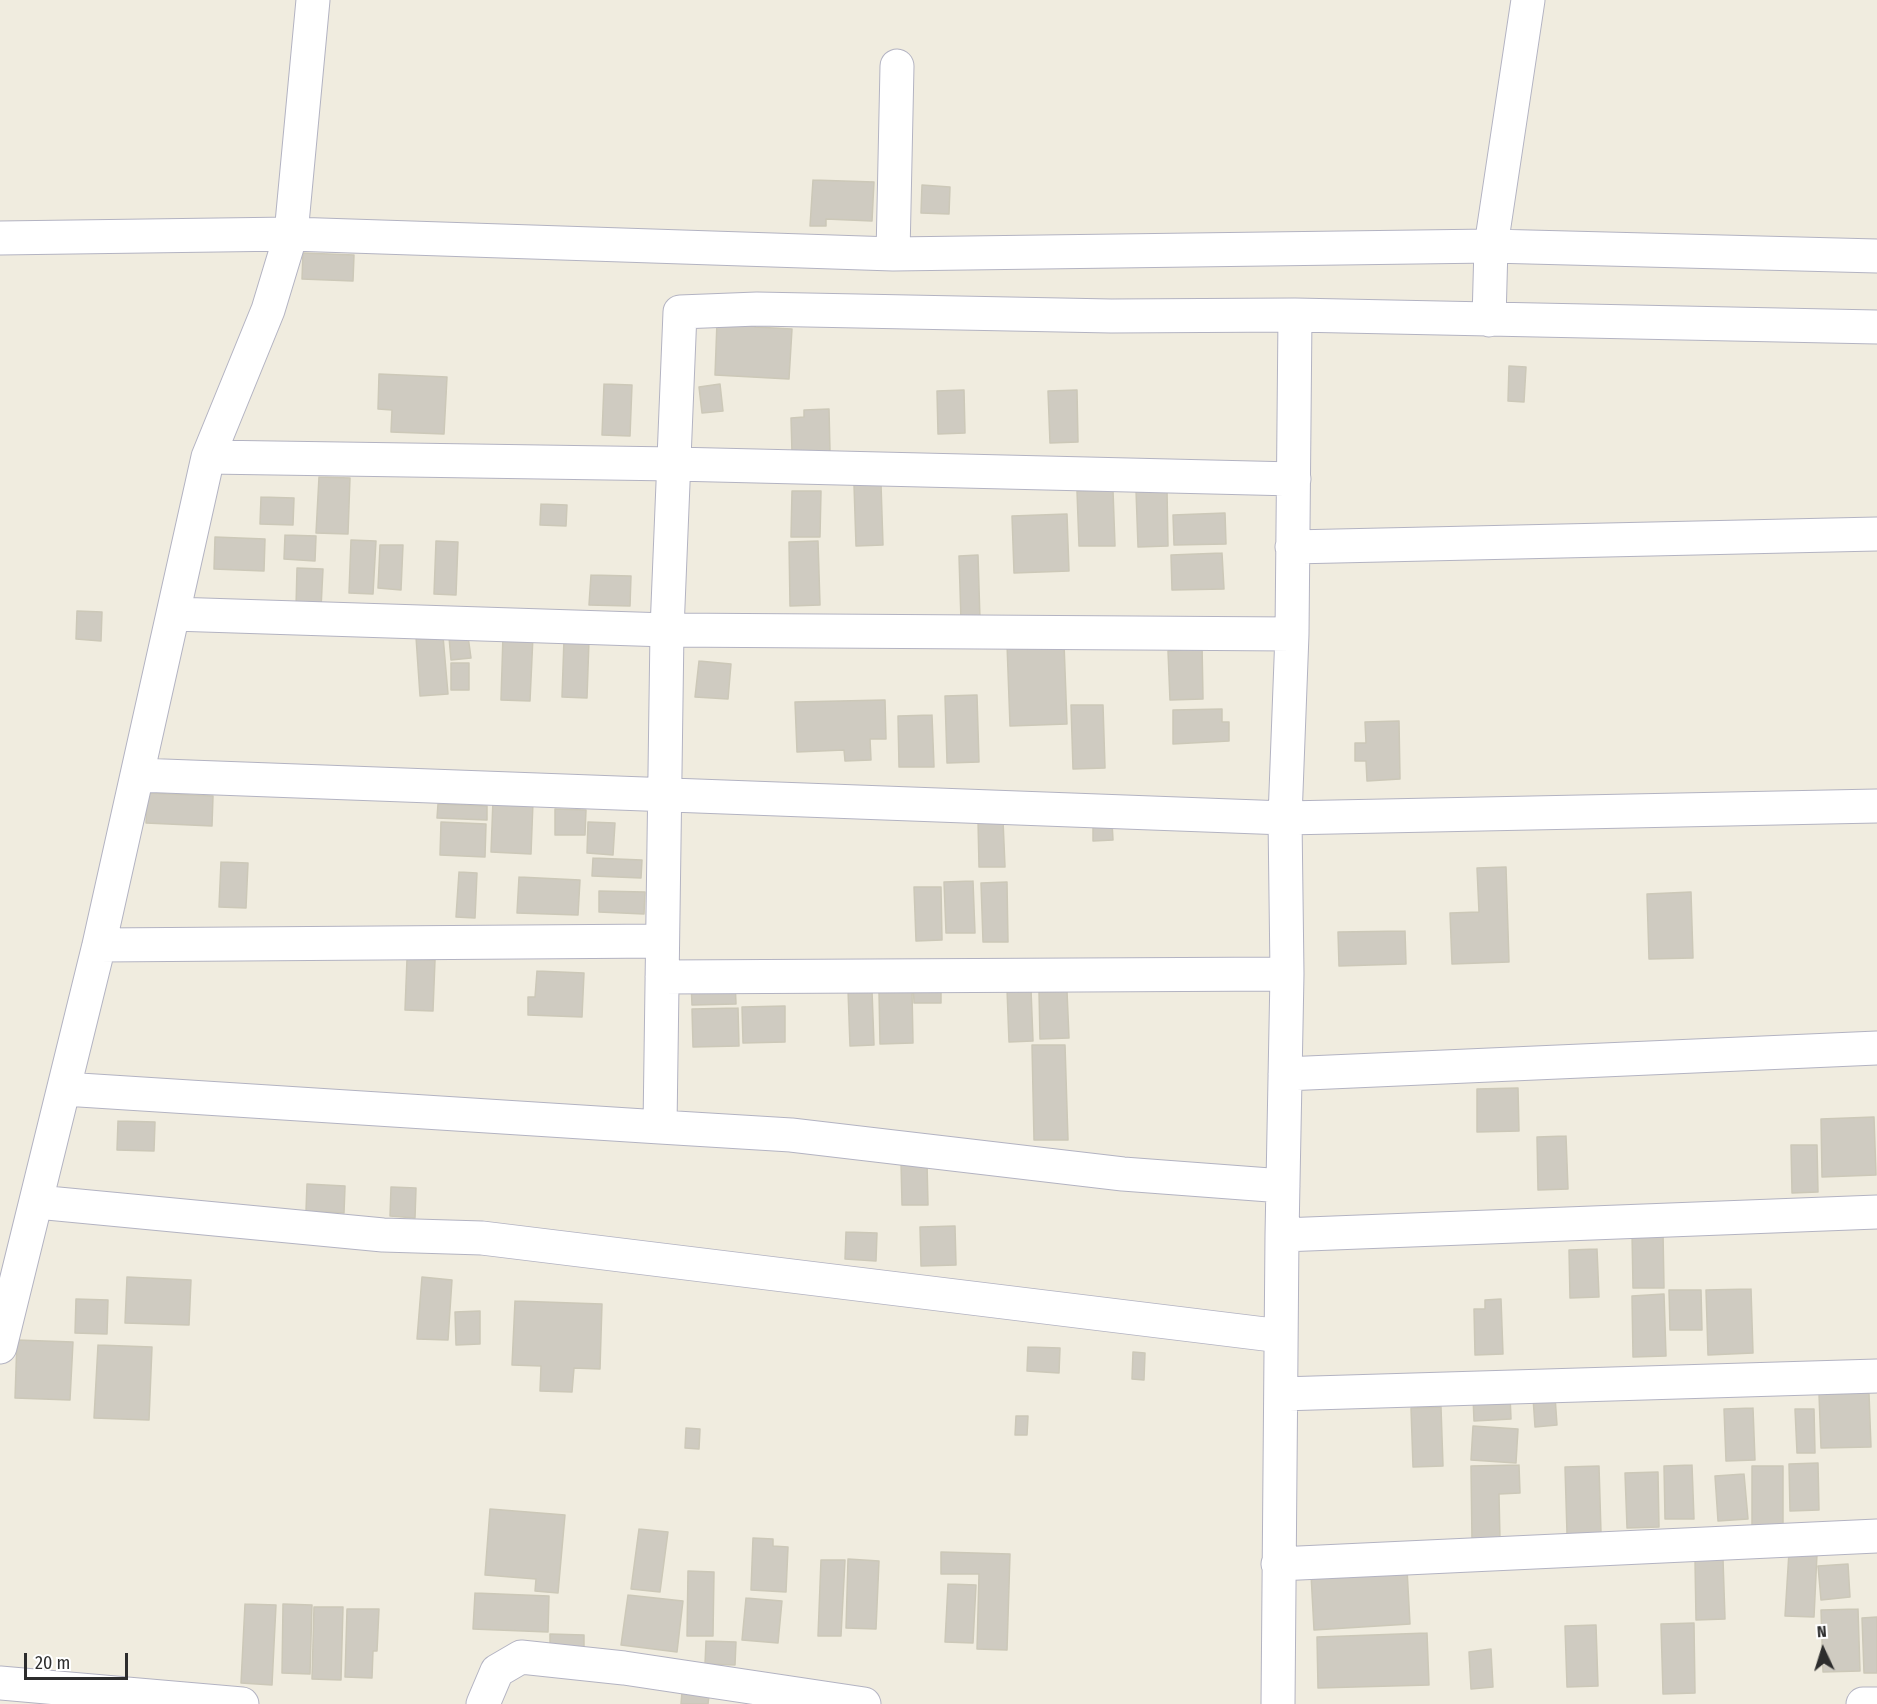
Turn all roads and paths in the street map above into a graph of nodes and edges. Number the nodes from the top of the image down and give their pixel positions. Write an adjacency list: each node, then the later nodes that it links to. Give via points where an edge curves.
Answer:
1 (313, 0): 4 (street)
2 (1528, 0): 6 (street)
3 (897, 66): 7 (street)
4 (291, 234): 5 (street); 7 (street); 12 (street, via 268,310)
5 (0, 238)
6 (1491, 246): 7 (street); 8 (street); 10 (street)
7 (893, 254)
8 (1877, 256)
9 (1295, 315): 10 (street); 13 (street, via 757,309 680,312); 14 (street)
10 (1489, 320): 11 (street)
11 (1877, 327)
12 (208, 457): 13 (street); 17 (street)
13 (674, 464): 14 (street); 18 (street)
14 (1293, 479): 16 (street)
15 (1877, 534): 16 (street)
16 (1292, 547): 19 (street)
17 (173, 614): 18 (street); 20 (street)
18 (667, 630): 19 (street); 21 (street)
19 (1292, 634): 23 (street)
20 (137, 775): 21 (street); 25 (street)
21 (664, 794): 23 (street); 24 (street)
22 (1877, 806): 23 (street)
23 (1285, 818): 26 (street)
24 (662, 941): 25 (street); 27 (street)
25 (99, 945): 30 (street)
26 (1287, 974): 27 (street); 29 (street)
27 (662, 977): 31 (street)
28 (1877, 1048): 29 (street)
29 (1285, 1074): 32 (street)
30 (64, 1089): 31 (street); 33 (street)
31 (660, 1127): 32 (street, via 791,1135 1122,1174)
32 (1283, 1186): 35 (street)
33 (37, 1202): 36 (street); 37 (street, via 383,1235 482,1238)
34 (1877, 1212): 35 (street)
35 (1282, 1235): 37 (street)
36 (5, 1308): 38 (street)
37 (1281, 1336): 40 (street)
38 (0, 1347)
39 (1877, 1376): 40 (street)
40 (1281, 1394): 42 (street)
41 (1877, 1536): 42 (street)
42 (1278, 1564): 47 (street)
43 (0, 1683): 44 (street)
44 (242, 1704)
45 (483, 1704): 46 (street, via 497,1671 521,1658 624,1668)
46 (864, 1704)
47 (1278, 1704)
48 (1863, 1704): 49 (street)
49 (1877, 1704)

